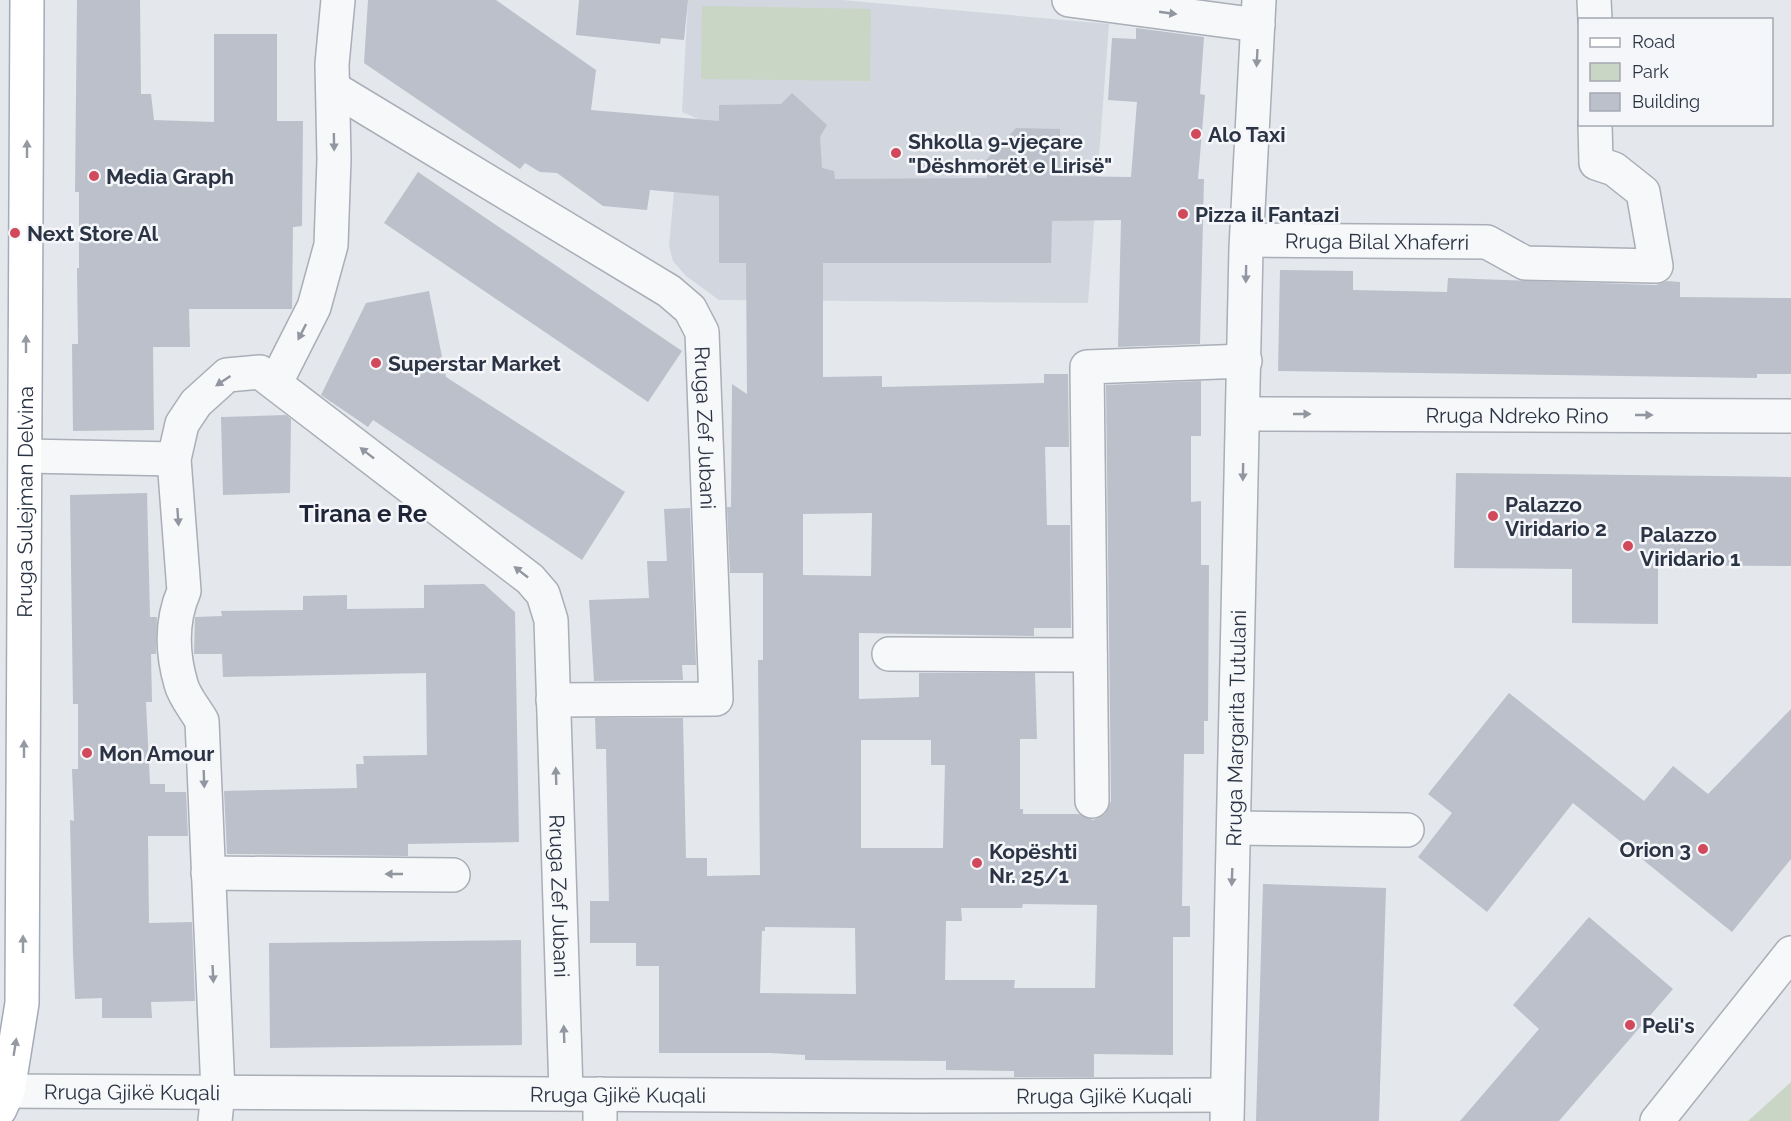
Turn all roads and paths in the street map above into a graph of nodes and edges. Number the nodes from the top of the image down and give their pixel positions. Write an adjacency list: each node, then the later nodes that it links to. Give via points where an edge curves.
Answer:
1 (27, 0): 14 (main road, Rruga Sulejman Delvina, one-way to 1)
2 (338, 0): 7 (street)
3 (1069, 0): 5 (street, one-way to 5)
4 (1594, 0): 6 (street)
5 (1259, 13): 9 (street, Rruga Margarita Tutulani, one-way to 9)
6 (1594, 18)
7 (333, 88): 11 (street, one-way to 11, via 332,245 314,307); 18 (street, Rruga Zef Jubani, via 669,291 690,309 702,332 716,699)
8 (1595, 126): 9 (street, Rruga Bilal Xhaferri, via 1596,163 1614,169 1643,192 1656,266 1525,263 1487,242)
9 (1247, 240): 10 (street, Rruga Margarita Tutulani, one-way to 10)
10 (1245, 361): 12 (street, Rruga Margarita Tutulani); 17 (street, via 1087,367)
11 (276, 382): 15 (street, Rruga Zef Jubani, one-way to 15, via 260,372 227,375 196,403 182,424); 18 (street, Rruga Zef Jubani, one-way to 11, via 551,620 543,594 530,579)
12 (1244, 414): 13 (street, Rruga Ndreko Rino, one-way to 13); 20 (street, Rruga Margarita Tutulani, one-way to 20)
13 (1791, 416)
14 (26, 456): 15 (street); 26 (main road, Rruga Sulejman Delvina, one-way to 14, via 22,1003)
15 (174, 459): 22 (street, Rruga Zef Jubani, one-way to 22, via 184,591 173,633 181,685 201,721)
16 (889, 654): 17 (street)
17 (1090, 655): 19 (street)
18 (553, 700): 25 (street, Rruga Zef Jubani, one-way to 18)
19 (1092, 801)
20 (1234, 828): 21 (street); 29 (street, Rruga Margarita Tutulani, one-way to 29)
21 (1407, 830)
22 (208, 873): 23 (street, one-way to 22); 27 (street, Rruga Zef Jubani, one-way to 27)
23 (453, 875)
24 (1791, 953): 31 (street)
25 (566, 1092): 27 (street, Rruga Gjikë Kuqali); 28 (street, Rruga Gjikë Kuqali)
26 (3, 1097): 27 (street, Rruga Gjikë Kuqali)
27 (217, 1107)
28 (600, 1107): 30 (street, Rruga Gjikë Kuqali)
29 (1227, 1108): 30 (street, Rruga Gjikë Kuqali)
30 (920, 1109)
31 (1657, 1121)

